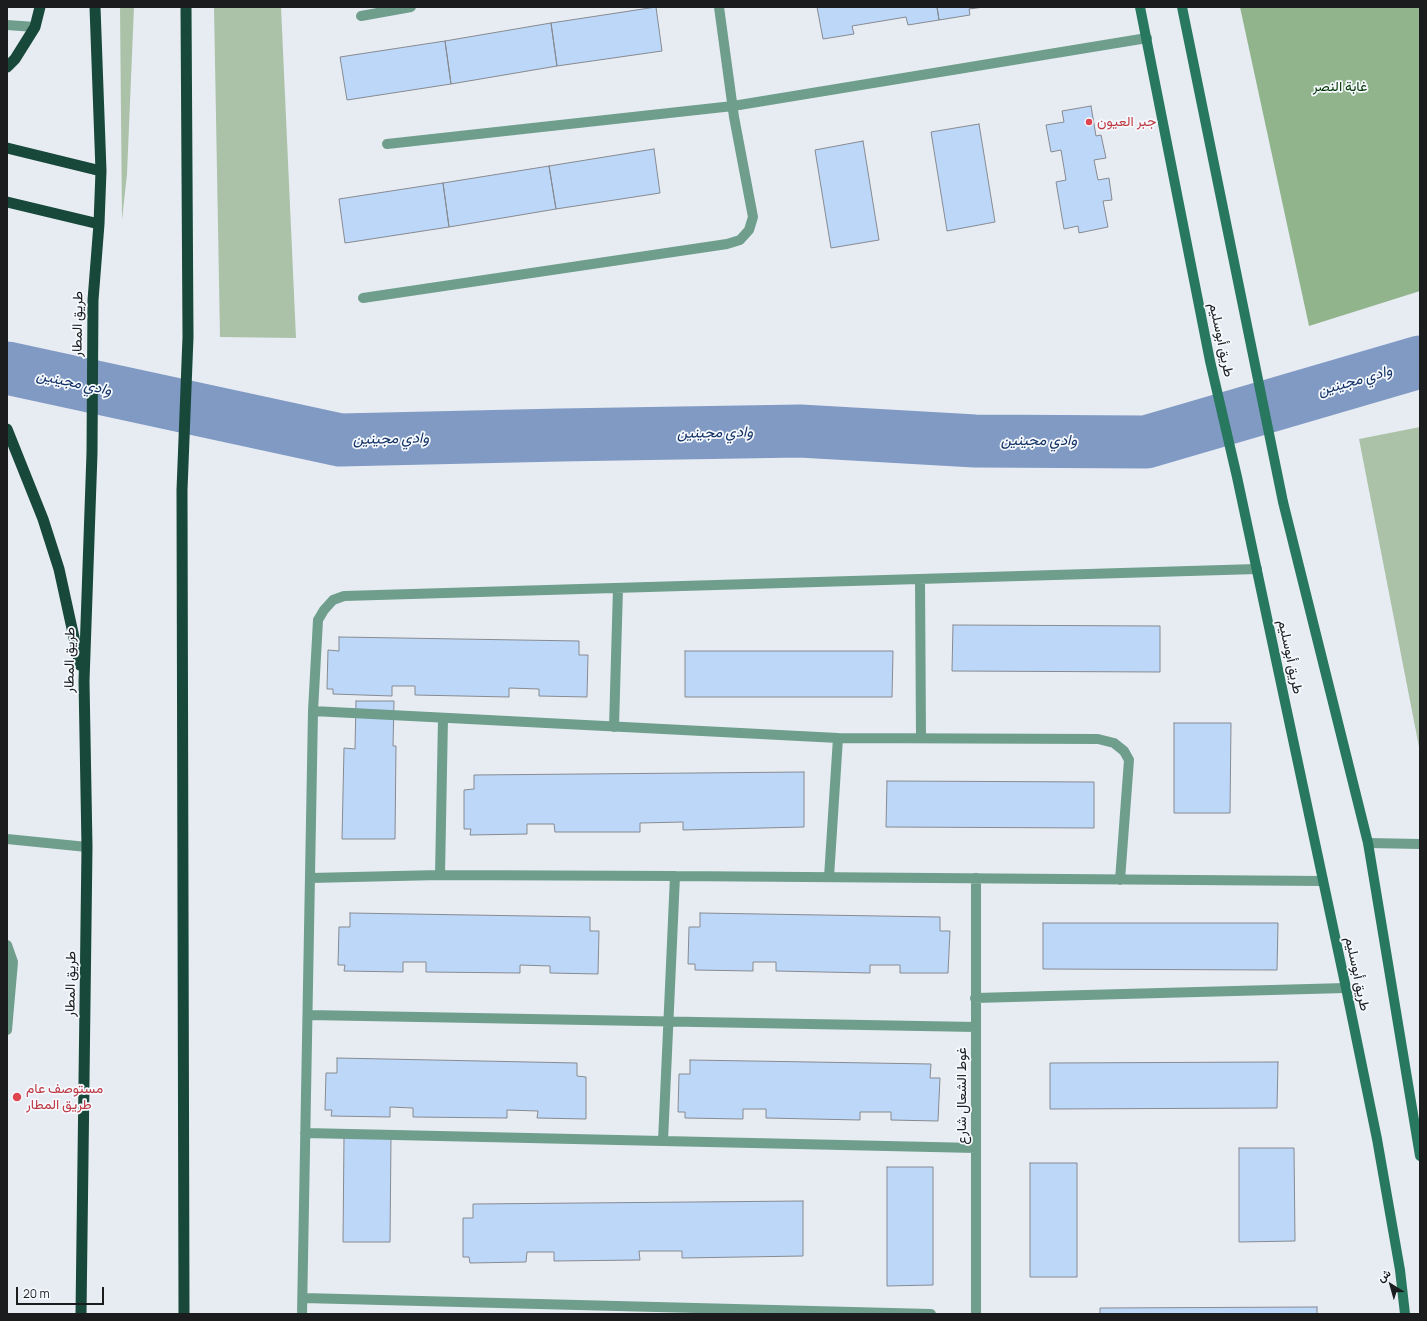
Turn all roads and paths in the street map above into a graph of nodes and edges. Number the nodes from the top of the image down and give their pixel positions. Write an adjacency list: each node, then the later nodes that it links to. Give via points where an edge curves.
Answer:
1 (40, 7): 10 (highway)
2 (95, 7): 16 (highway, طريق المطار)
3 (186, 7): 55 (highway, via 188,337 182,490)
4 (411, 7): 8 (street)
5 (719, 7): 13 (street)
6 (1140, 7): 11 (main road, طريق أبوسليم)
7 (1182, 7): 31 (main road, طريق أبوسليم, via 1282,502)
8 (361, 16)
9 (7, 24): 10 (street)
10 (35, 27): 12 (highway, via 15,59)
11 (1147, 38): 13 (street); 21 (main road, طريق أبوسليم, via 1210,361)
12 (7, 66)
13 (733, 106): 14 (street); 19 (street, via 753,217 749,230 740,240)
14 (388, 144)
15 (7, 148): 16 (highway)
16 (102, 171): 18 (highway, طريق المطار)
17 (7, 202): 18 (highway)
18 (99, 224): 24 (highway, طريق المطار, via 93,300 92,453)
19 (363, 298)
20 (9, 433): 24 (highway, via 43,519 58,569)
21 (1257, 569): 22 (street); 40 (main road, طريق أبوسليم)
22 (920, 579): 23 (street); 29 (street)
23 (618, 588): 25 (street, via 344,596 333,600 318,620); 27 (street)
24 (84, 682): 33 (highway, طريق المطار)
25 (313, 711): 26 (street); 37 (street)
26 (442, 718): 27 (street); 34 (street)
27 (614, 727): 28 (street)
28 (838, 738): 29 (street); 36 (street)
29 (921, 738): 39 (street, via 1098,739 1114,743 1124,751 1129,760)
30 (7, 839): 33 (street)
31 (1368, 843): 32 (street); 51 (main road, طريق أبوسليم)
32 (1420, 844)
33 (87, 847): 54 (highway, طريق المطار)
34 (440, 875): 35 (street); 37 (street)
35 (675, 876): 36 (street); 45 (street)
36 (829, 877): 38 (street)
37 (310, 878): 44 (street)
38 (976, 878): 39 (street); 43 (street, غوط الشعال شارع)
39 (1120, 880): 40 (street)
40 (1323, 881): 42 (main road, طريق أبوسليم)
41 (7, 945): 47 (street, via 13,962)
42 (1346, 988): 43 (street); 59 (main road, طريق أبوسليم, via 1384,1178)
43 (975, 998): 46 (street, غوط الشعال شارع)
44 (308, 1015): 45 (street); 48 (street)
45 (669, 1021): 46 (street); 49 (street)
46 (976, 1027): 50 (street, غوط الشعال شارع)
47 (7, 1030)
48 (305, 1133): 49 (street); 52 (street)
49 (664, 1141): 50 (street)
50 (976, 1148): 58 (street, غوط الشعال شارع)
51 (1420, 1156)
52 (302, 1298): 53 (street); 56 (street)
53 (644, 1310): 57 (street)
54 (81, 1314)
55 (184, 1314)
56 (302, 1314)
57 (931, 1314)
58 (976, 1314)
59 (1405, 1314)

